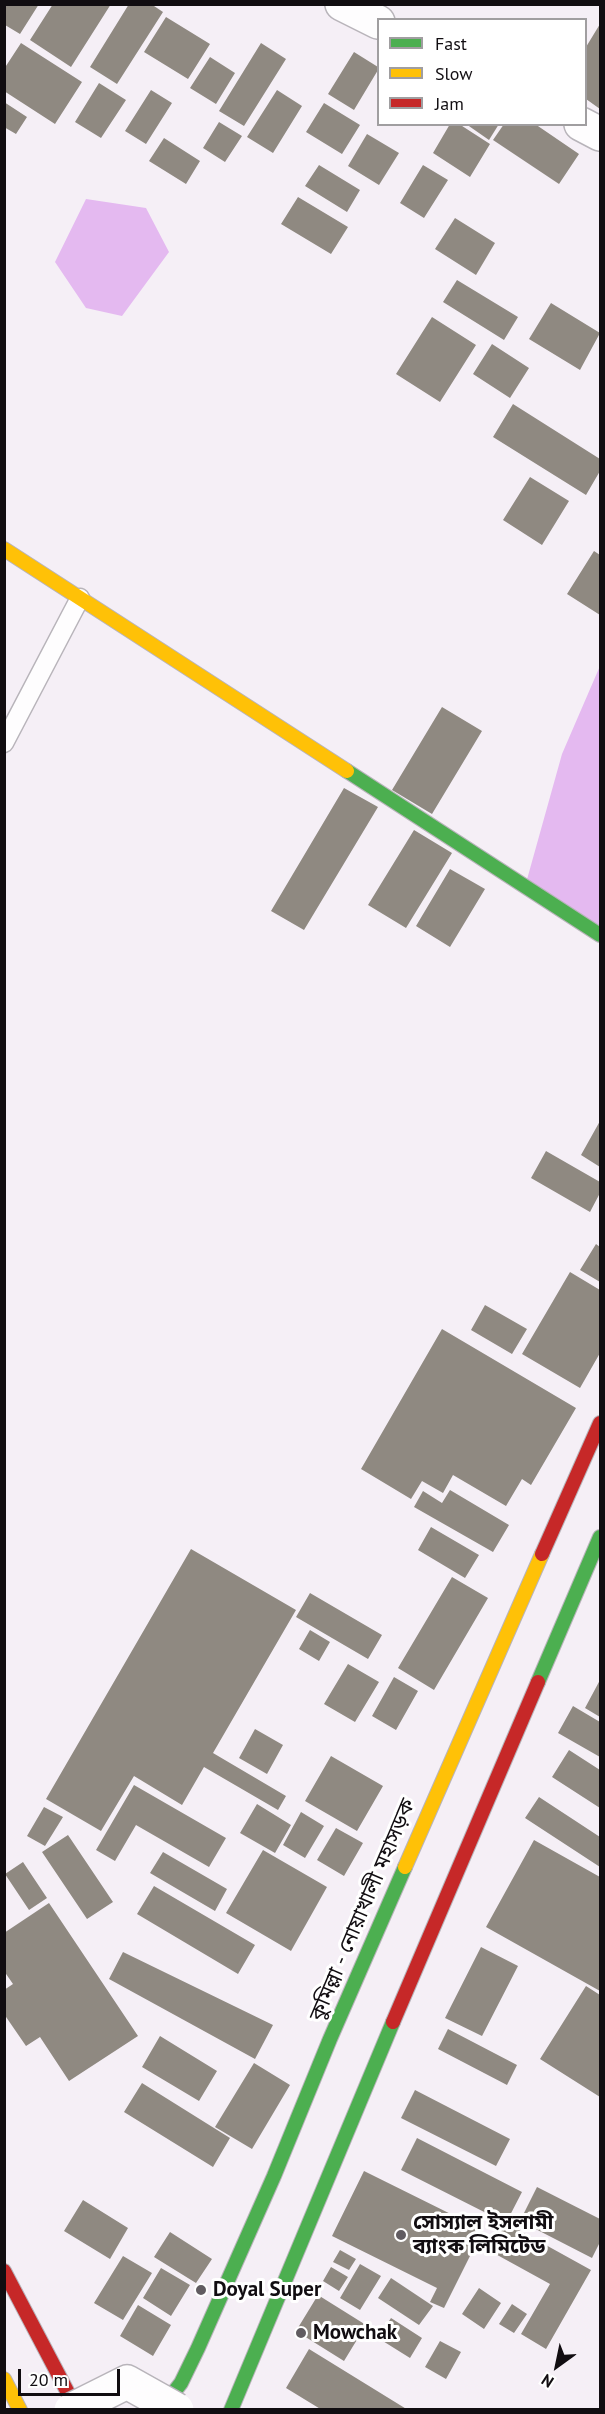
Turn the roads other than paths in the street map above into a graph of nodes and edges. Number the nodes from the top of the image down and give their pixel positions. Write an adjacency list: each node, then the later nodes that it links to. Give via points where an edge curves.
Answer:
1 (342, 4): 2 (street)
2 (377, 22)
3 (585, 126): 4 (street)
4 (600, 134)
5 (4, 549): 6 (main road)
6 (80, 598): 7 (lane); 8 (main road)
7 (4, 743)
8 (600, 935)
9 (600, 1424): 16 (main road, কুমিল্লা - নোয়াখালী মহাসড়ক, via 198,2348 181,2383)
10 (600, 1537): 18 (main road, via 526,1700)
11 (4, 2271): 15 (main road)
12 (4, 2379): 13 (main road)
13 (20, 2409)
14 (71, 2409): 17 (street, bridge, via 127,2382)
15 (77, 2409)
16 (160, 2409)
17 (177, 2409)
18 (231, 2409)

